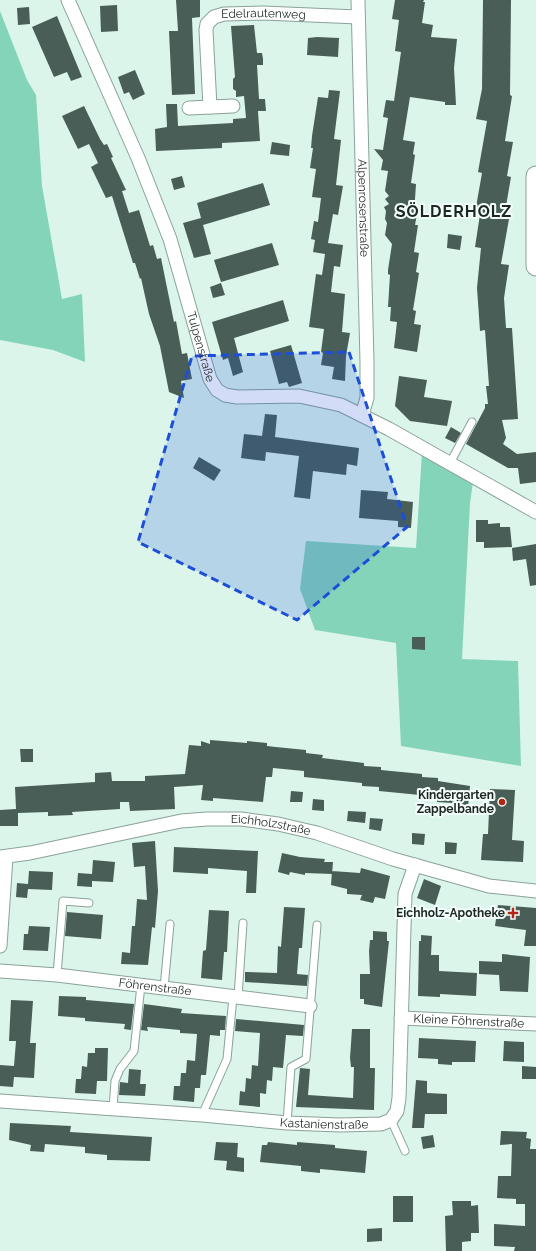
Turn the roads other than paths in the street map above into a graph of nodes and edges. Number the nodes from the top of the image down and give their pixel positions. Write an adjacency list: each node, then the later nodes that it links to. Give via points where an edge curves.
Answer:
1 (68, 0): 10 (street, Tulpenstraße, via 138,158 170,239 210,379 217,390 225,395 237,397 312,398 341,405)
2 (358, 0): 3 (street, Alpenrosenstraße)
3 (358, 17): 5 (street, Edelrautenweg, via 263,13 224,14 214,17 207,24 206,30); 10 (street, Alpenrosenstraße, via 368,398)
4 (233, 106): 5 (street)
5 (210, 107): 6 (street)
6 (188, 108)
7 (536, 176): 8 (main road)
8 (536, 216): 9 (main road)
9 (536, 266)
10 (362, 415): 12 (street, Tulpenstraße)
11 (472, 422): 12 (lane)
12 (450, 463): 13 (street, Tulpenstraße)
13 (536, 512)
14 (3, 857): 15 (street, Eichholzstraße, via 30,854 181,821 241,819 317,833); 21 (street)
15 (415, 865): 16 (street, Eichholzstraße, via 489,886); 28 (street, via 405,894)
16 (536, 891)
17 (89, 903): 23 (lane, via 63,901)
18 (243, 923): 26 (lane)
19 (170, 924): 25 (lane)
20 (317, 925): 27 (lane)
21 (0, 946)
22 (0, 971): 23 (street, Föhrenstraße)
23 (57, 975): 24 (street, Föhrenstraße)
24 (141, 985): 25 (street, Föhrenstraße); 31 (lane, via 134,1051 120,1069 115,1081)
25 (164, 988): 26 (street, Föhrenstraße)
26 (235, 997): 27 (street, Föhrenstraße); 32 (lane, via 226,1059)
27 (310, 1006): 34 (lane, via 306,1059 291,1067)
28 (401, 1018): 29 (street, Kleine Föhrenstraße); 33 (street, via 399,1098 397,1111)
29 (536, 1024)
30 (0, 1101): 31 (street, Kastanienstraße)
31 (113, 1108): 32 (street, Kastanienstraße)
32 (202, 1115): 34 (street, Kastanienstraße)
33 (391, 1120): 34 (street, Kastanienstraße, via 382,1124); 35 (lane)
34 (287, 1123)
35 (405, 1151)

